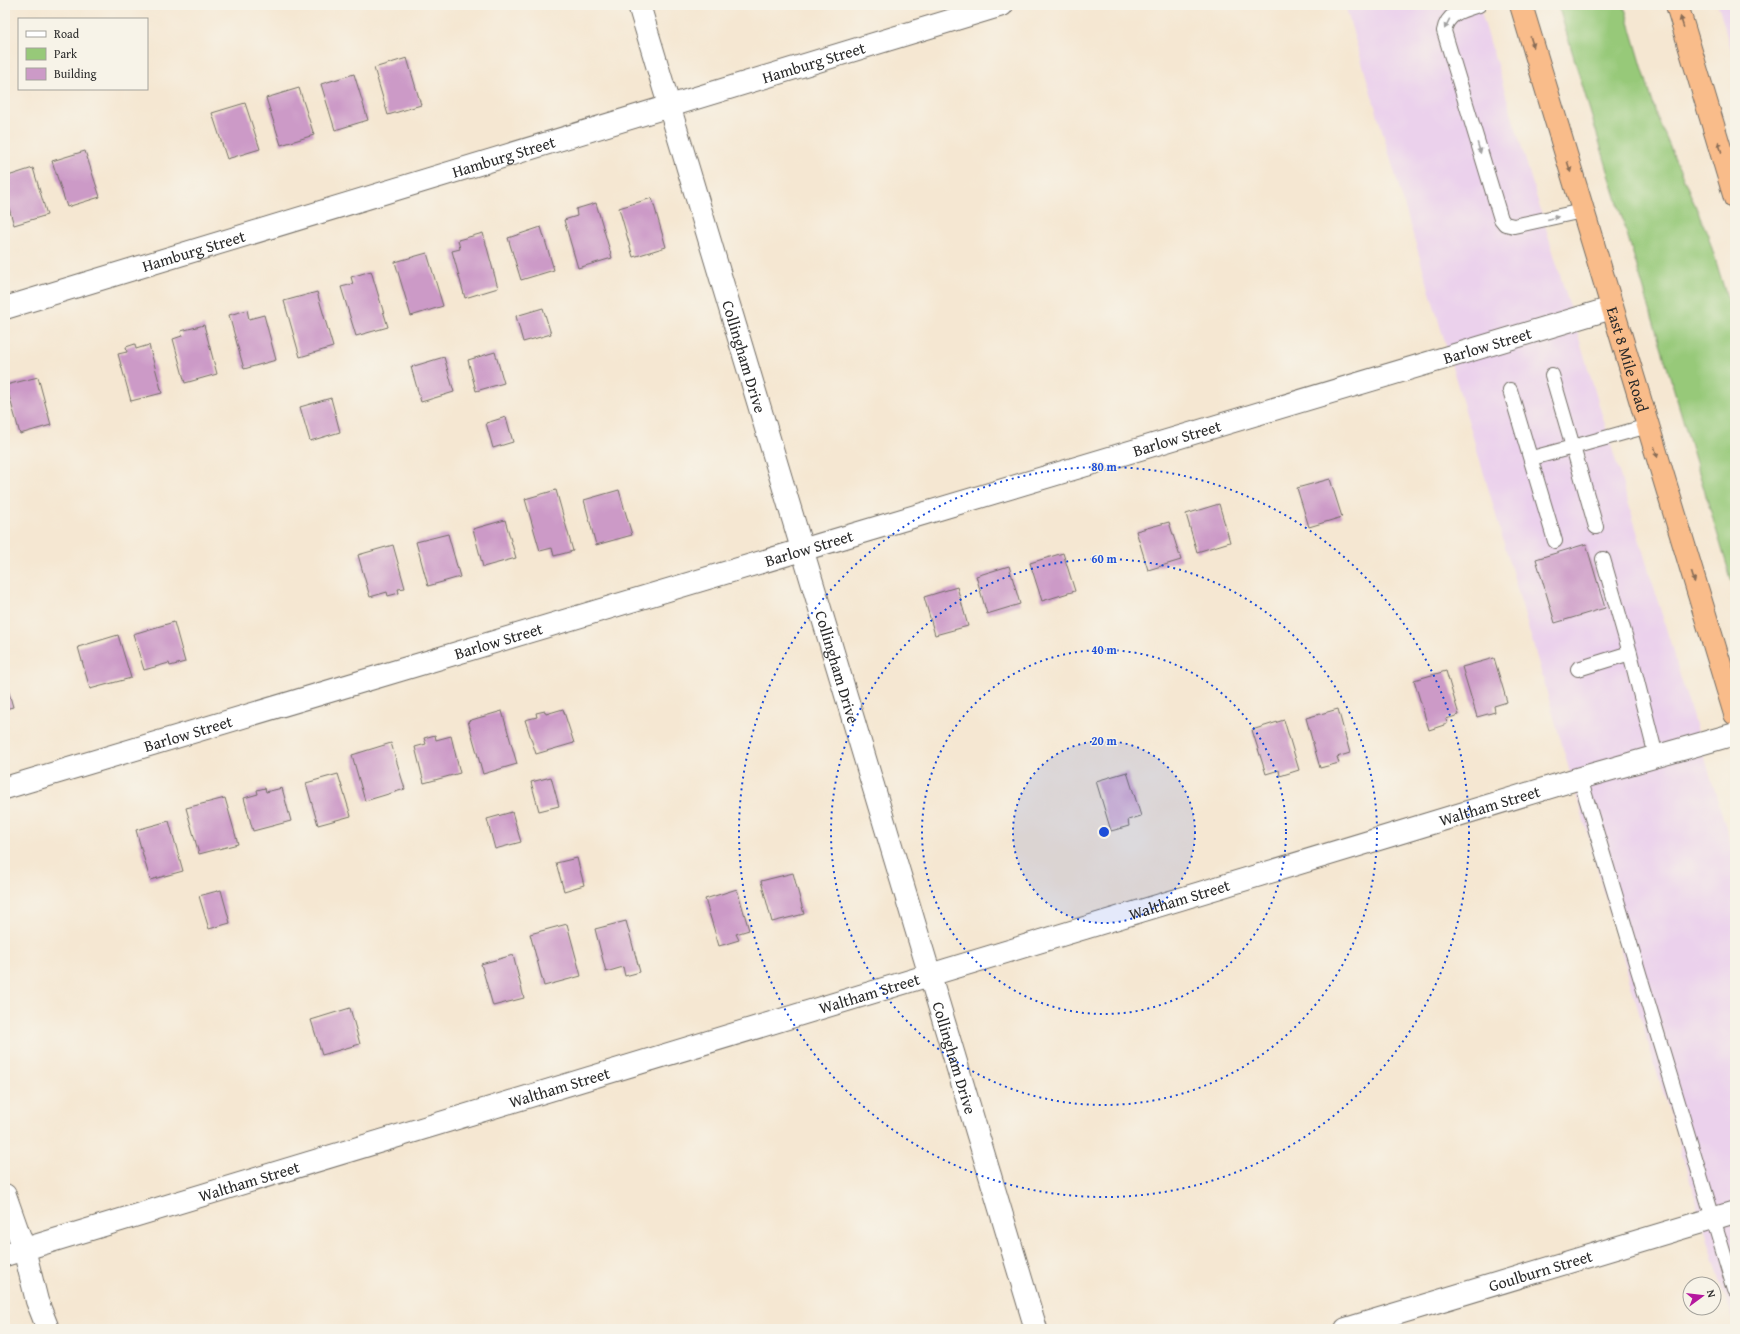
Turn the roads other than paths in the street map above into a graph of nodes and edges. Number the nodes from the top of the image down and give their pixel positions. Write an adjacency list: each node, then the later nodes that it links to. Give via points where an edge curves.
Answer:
1 (639, 5): 6 (street, Collingham Drive)
2 (1002, 5): 6 (street, Hamburg Street)
3 (1479, 5): 8 (lane, one-way to 8, via 1452,16 1445,24 1444,31 1501,219 1505,224 1514,226)
4 (1521, 5): 8 (highway, East 8 Mile Road, one-way to 8)
5 (1677, 5): 7 (highway, one-way to 5)
6 (669, 106): 9 (street, Hamburg Street); 18 (street, Collingham Drive)
7 (1735, 198)
8 (1582, 211): 10 (highway, East 8 Mile Road)
9 (5, 308)
10 (1612, 308): 13 (highway, East 8 Mile Road); 18 (street, Barlow Street)
11 (1552, 375): 14 (lane)
12 (1510, 390): 15 (lane)
13 (1648, 426): 14 (lane); 22 (highway, East 8 Mile Road, one-way to 22)
14 (1573, 447): 15 (lane); 16 (lane)
15 (1532, 458): 17 (lane)
16 (1596, 527)
17 (1555, 541)
18 (801, 549): 26 (street, Barlow Street); 27 (street, Collingham Drive)
19 (1603, 559): 20 (lane)
20 (1630, 653): 21 (lane); 24 (lane)
21 (1578, 669)
22 (1735, 714)
23 (1735, 734): 24 (street, Waltham Street)
24 (1656, 756): 25 (street, Waltham Street)
25 (1580, 778): 27 (street, Waltham Street); 30 (lane)
26 (5, 788)
27 (928, 974): 31 (street, Waltham Street); 34 (street, Collingham Drive)
28 (5, 1195): 31 (street)
29 (1735, 1212): 30 (street, Goulburn Street)
30 (1712, 1218): 32 (lane); 35 (street, Goulburn Street)
31 (15, 1252): 33 (street)
32 (1735, 1291)
33 (48, 1329)
34 (1036, 1329)
35 (1346, 1329)

